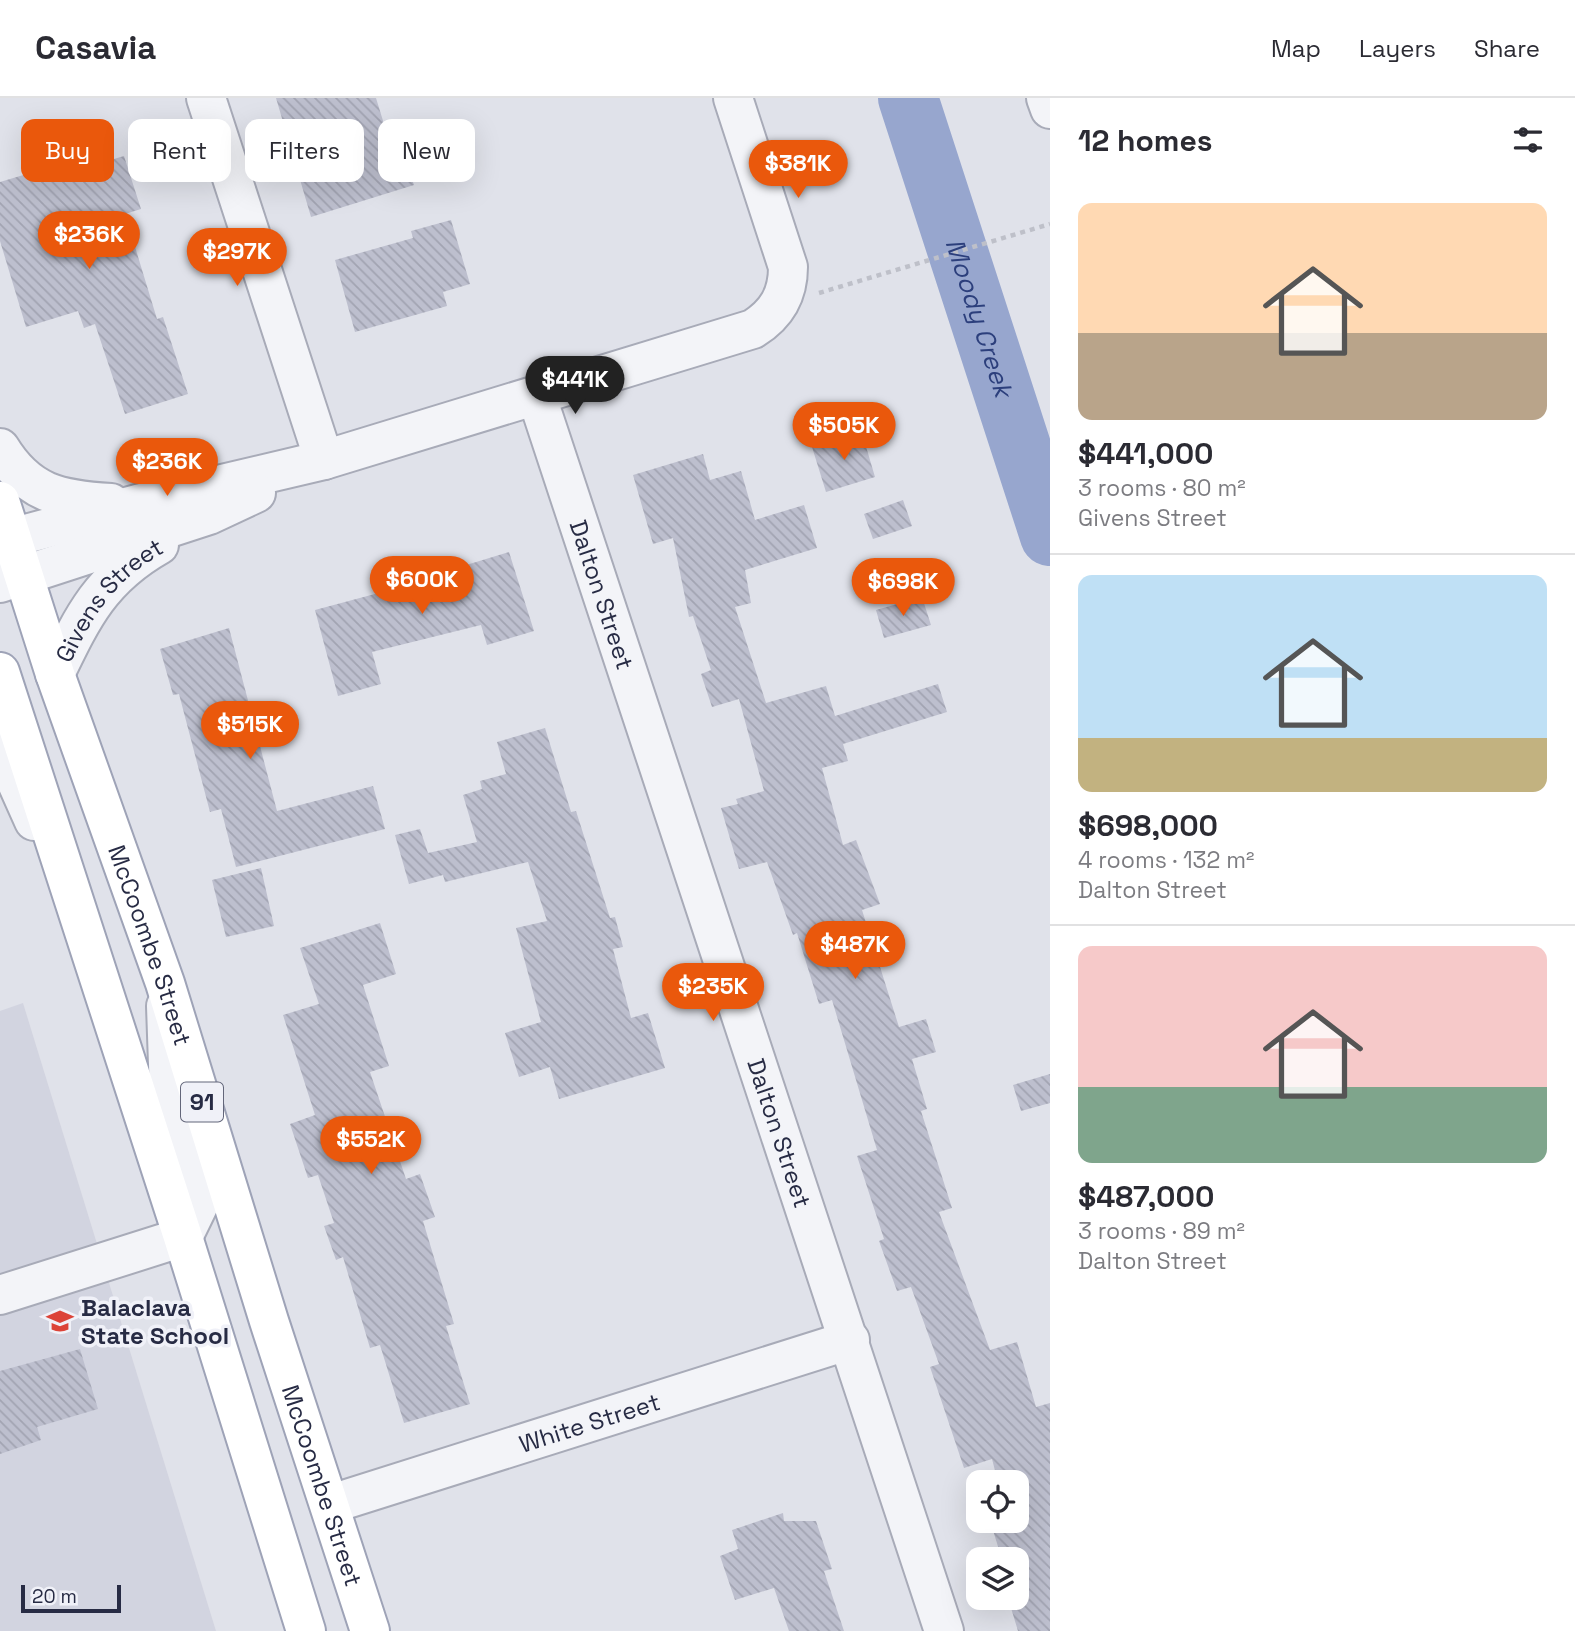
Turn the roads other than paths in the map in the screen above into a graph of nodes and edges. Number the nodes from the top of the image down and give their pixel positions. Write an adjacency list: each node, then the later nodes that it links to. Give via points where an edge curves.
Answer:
1 (206, 98): 7 (street)
2 (733, 98): 5 (street, Givens Street, via 788,267 788,285 781,302 768,320 753,329)
3 (1046, 98): 4 (street)
4 (1050, 109)
5 (537, 397): 7 (street, Givens Street); 20 (street, Dalton Street)
6 (0, 448): 9 (street, Givens Street, via 13,469 46,492 69,500)
7 (324, 460): 9 (street, Givens Street); 10 (street, Givens Street)
8 (0, 501): 11 (main road, McCoombe Street / 91)
9 (137, 504): 11 (street, Givens Street)
10 (209, 515): 12 (street, Givens Street); 14 (street, Givens Street, via 112,578 82,619)
11 (6, 539): 12 (main road, McCoombe Street / 91)
12 (13, 580): 14 (main road, McCoombe Street / 91)
13 (0, 672): 16 (main road, 91)
14 (55, 674): 17 (main road, McCoombe Street / 91)
15 (0, 746): 16 (street)
16 (89, 945): 18 (main road, 91)
17 (165, 983): 18 (street, via 169,1093 201,1200); 21 (main road, McCoombe Street / 91, via 269,1321)
18 (183, 1237): 19 (street); 22 (main road, 91)
19 (0, 1295)
20 (850, 1340): 21 (street, White Street); 24 (street, Dalton Street)
21 (331, 1504): 23 (main road, McCoombe Street / 91)
22 (306, 1631)
23 (370, 1631)
24 (944, 1631)

